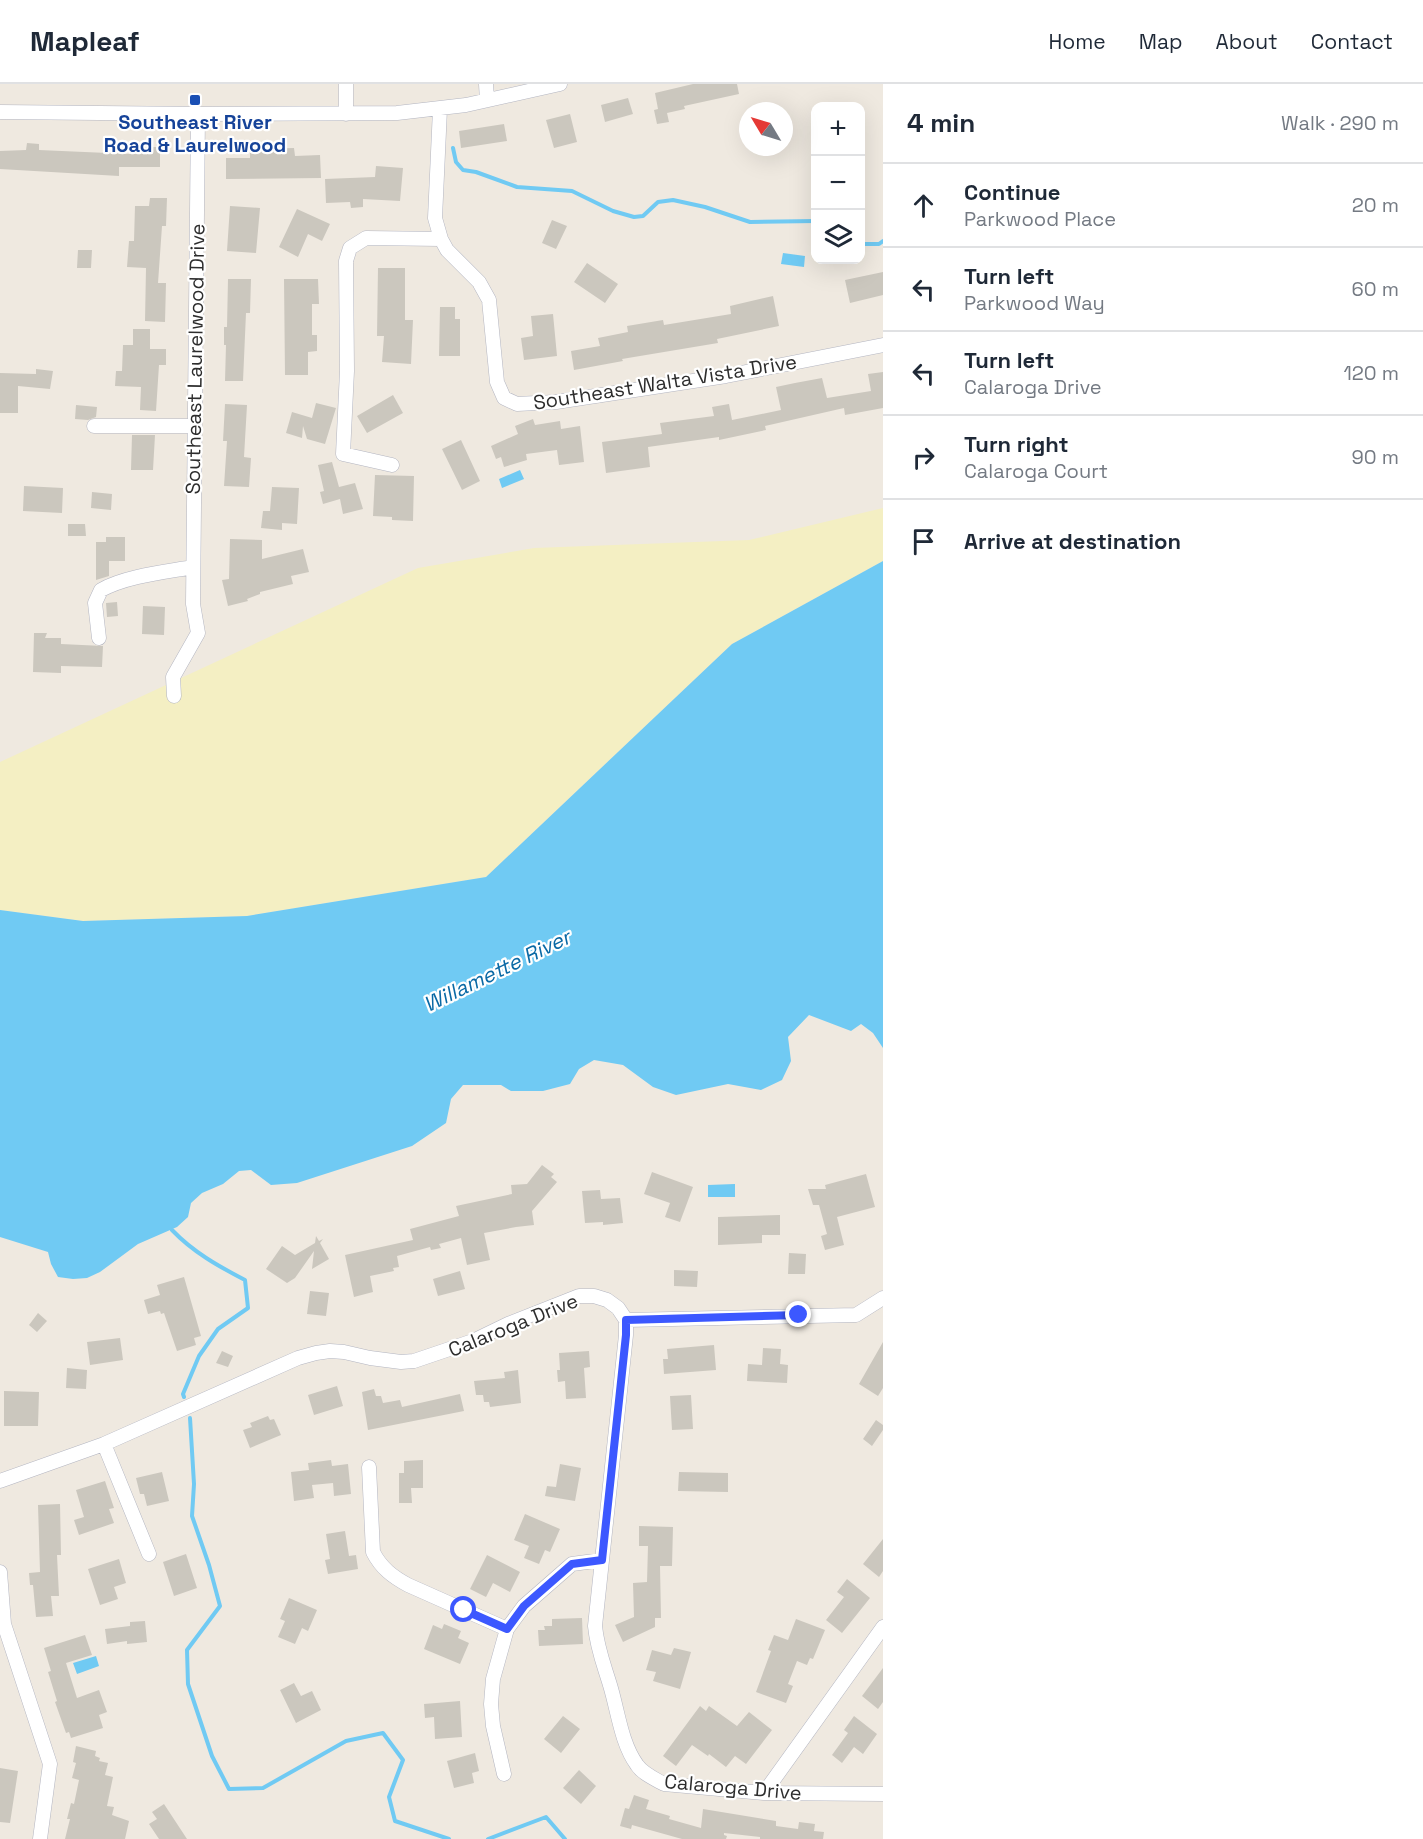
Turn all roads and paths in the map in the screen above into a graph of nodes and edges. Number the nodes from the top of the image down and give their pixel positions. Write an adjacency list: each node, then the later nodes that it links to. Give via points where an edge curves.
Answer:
1 (346, 84): 8 (street)
2 (486, 84): 4 (street)
3 (560, 84): 4 (street)
4 (487, 100): 5 (street)
5 (440, 109): 8 (street); 9 (street, Southeast Walta Vista Drive, via 435,218)
6 (0, 112): 7 (street)
7 (198, 114): 8 (street); 12 (street, Southeast Laurelwood Drive)
8 (346, 114)
9 (441, 239): 10 (street, Southeast Walta Vista Drive, via 484,288 489,300 497,382 504,398 517,404 556,402 726,376); 13 (street, via 366,238 350,248 346,261 343,454)
10 (883, 345)
11 (94, 426): 12 (street)
12 (195, 426): 14 (street, Southeast Laurelwood Drive)
13 (392, 465)
14 (193, 567): 15 (street, via 101,590 95,603); 16 (street, Southeast Laurelwood Drive, via 198,633 173,677)
15 (99, 638)
16 (174, 696)
17 (883, 1298): 18 (street, via 855,1315)
18 (626, 1320): 19 (street, Calaroga Drive, via 607,1300 579,1296 473,1341 414,1361 344,1352 315,1353); 23 (street, Calaroga Drive)
19 (104, 1444): 21 (street, Calaroga Drive); 22 (street)
20 (369, 1467): 26 (street, via 373,1552 379,1564 408,1585)
21 (0, 1481)
22 (149, 1554)
23 (602, 1560): 26 (street, via 572,1564 524,1606); 28 (street, Calaroga Drive, via 596,1641 625,1740 638,1766 664,1784)
24 (0, 1572): 30 (street, via 3,1624 50,1764)
25 (883, 1627): 28 (street)
26 (507, 1629): 27 (street, via 493,1679 491,1704)
27 (504, 1774)
28 (764, 1793): 29 (street, Calaroga Drive)
29 (883, 1794)
30 (40, 1839)

